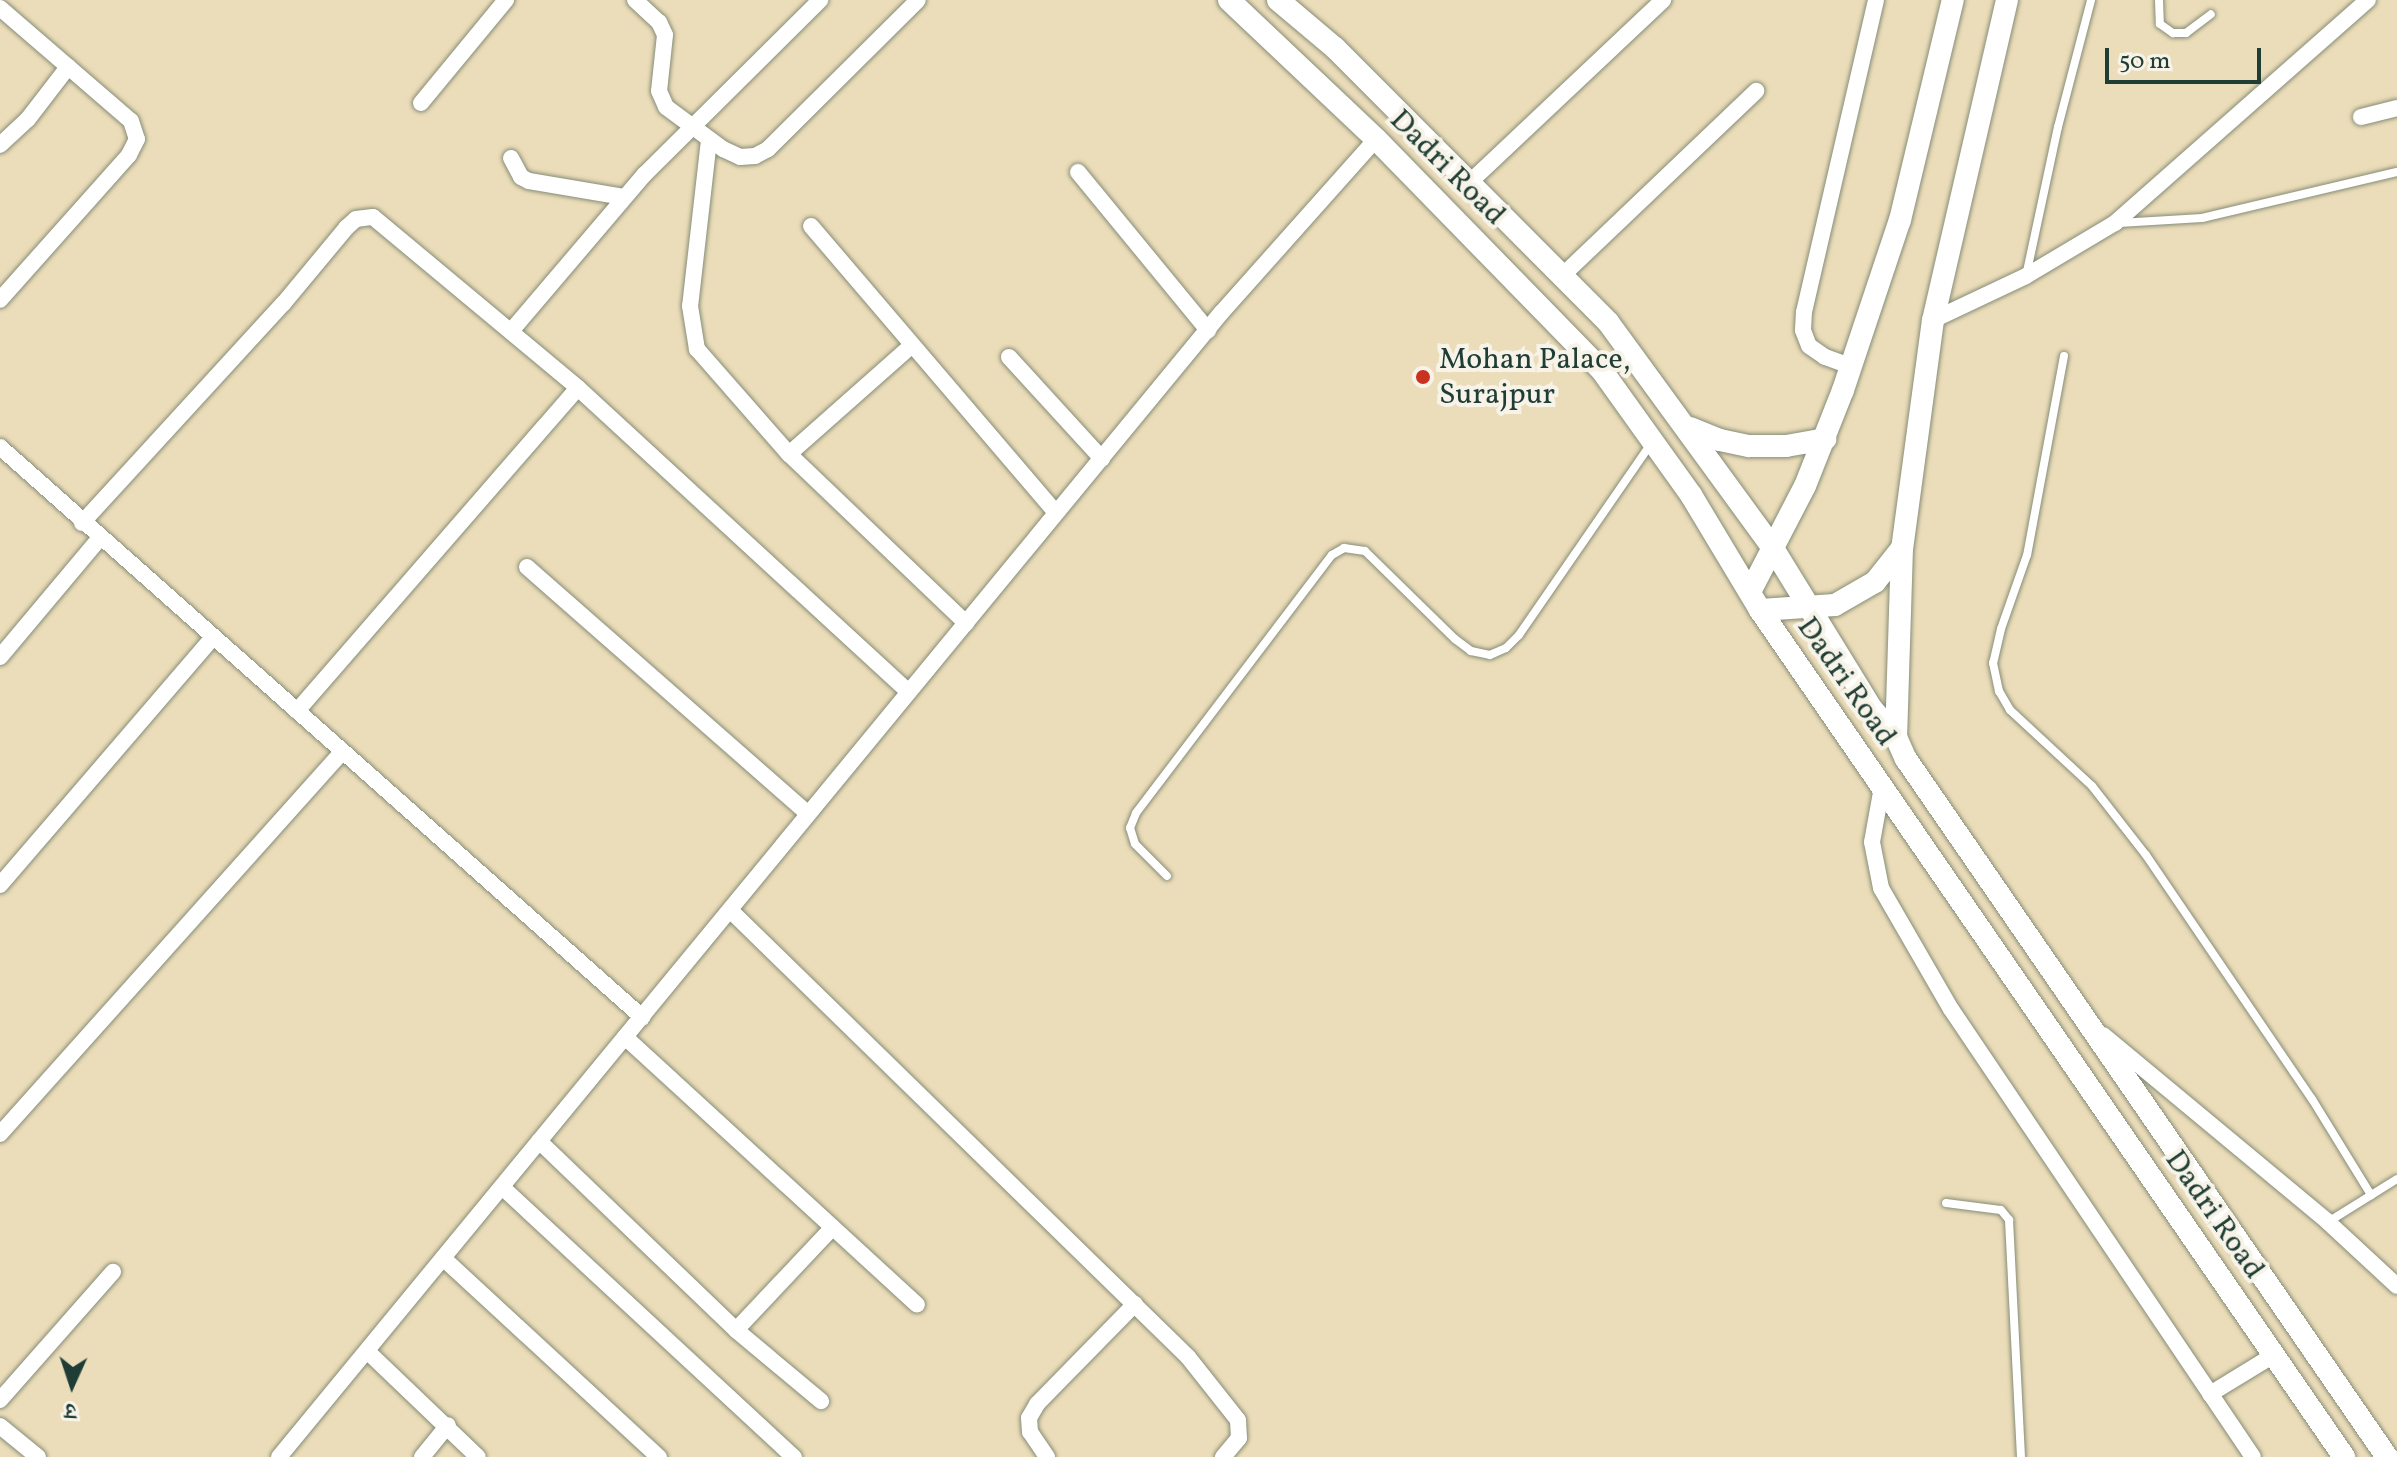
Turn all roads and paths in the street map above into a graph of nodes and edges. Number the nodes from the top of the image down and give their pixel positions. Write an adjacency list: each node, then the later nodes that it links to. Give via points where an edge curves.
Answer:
1 (506, 0): 18 (street)
2 (635, 0): 21 (street, via 665,35 661,99)
3 (820, 0): 21 (street)
4 (918, 0): 23 (street, via 768,149 740,157)
5 (1229, 0): 22 (main road, Dadri Road)
6 (1278, 0): 28 (main road, Dadri Road, via 1335,48)
7 (1663, 0): 28 (street)
8 (1876, 0): 41 (street, via 1803,330 1809,346)
9 (1953, 0): 41 (main road, via 1900,220)
10 (2007, 0): 35 (main road)
11 (2091, 0): 33 (lane)
12 (2159, 0): 15 (lane, via 2160,24 2173,33 2186,33)
13 (2368, 0): 30 (street)
14 (0, 8): 16 (street)
15 (2211, 14)
16 (68, 67): 24 (street, via 28,119); 34 (street, via 131,121 137,139 129,155)
17 (1756, 91): 32 (street)
18 (421, 103)
19 (2397, 108): 20 (street)
20 (2361, 117)
21 (695, 128): 23 (street); 29 (street)
22 (1376, 139): 37 (street); 45 (main road, Dadri Road, via 1603,372)
23 (709, 140): 47 (street, via 694,256 692,331 706,361)
24 (0, 145)
25 (511, 158): 29 (street, via 529,181)
26 (1078, 172): 37 (street)
27 (2397, 172): 30 (lane, via 2202,218)
28 (1469, 183): 32 (main road, Dadri Road)
29 (624, 197): 36 (street)
30 (2115, 223): 33 (street)
31 (811, 226): 38 (street)
32 (1563, 275): 43 (main road, Dadri Road, via 1608,322)
33 (2026, 276): 35 (street)
34 (0, 300)
35 (1933, 320): 52 (main road)
36 (512, 330): 42 (street); 50 (street, via 380,221 356,219)
37 (1208, 330): 48 (street)
38 (912, 345): 47 (street); 49 (street)
39 (2064, 356): 76 (lane, via 2027,555 1993,663 1999,691 2010,710 2092,786 2146,855)
40 (1009, 357): 48 (street)
41 (1850, 366): 44 (main road)
42 (578, 388): 60 (street); 61 (street)
43 (1689, 427): 44 (main road, via 1749,446); 53 (main road, Dadri Road)
44 (1825, 439): 53 (main road)
45 (1653, 440): 55 (main road, Dadri Road); 66 (lane, via 1519,635 1490,655 1471,651 1455,639 1365,551 1344,548 1332,555 1136,813 1130,828 1135,844)
46 (0, 447): 50 (street)
47 (789, 454): 57 (street)
48 (1102, 459): 49 (street)
49 (1056, 513): 57 (street)
50 (82, 523): 51 (street)
51 (100, 538): 58 (street); 59 (street)
52 (1902, 548): 56 (main road, via 1875,582 1855,595); 62 (main road)
53 (1774, 550): 55 (main road); 56 (main road, Dadri Road)
54 (527, 567): 65 (street)
55 (1755, 600): 56 (main road); 64 (main road, Dadri Road)
56 (1808, 609): 62 (main road, Dadri Road)
57 (966, 623): 60 (street)
58 (213, 637): 61 (street); 67 (street)
59 (0, 657)
60 (909, 692): 65 (street)
61 (297, 711): 63 (street)
62 (1896, 737): 70 (main road, Dadri Road)
63 (342, 752): 69 (street); 72 (street)
64 (1882, 787): 87 (main road, Dadri Road); 88 (street, via 1872,842 1881,888 1951,1009)
65 (808, 814): 68 (street)
66 (1167, 876)
67 (0, 885)
68 (730, 910): 69 (street); 83 (street)
69 (642, 1017): 71 (street)
70 (2087, 1022): 78 (street); 104 (main road, Dadri Road)
71 (625, 1037): 73 (street); 79 (street)
72 (0, 1134)
73 (539, 1141): 75 (street); 85 (street)
74 (2397, 1179): 76 (lane)
75 (502, 1187): 80 (street); 98 (street)
76 (2371, 1195): 78 (lane)
77 (1946, 1203): 101 (lane, via 2001,1210 2009,1220)
78 (2328, 1222): 82 (street)
79 (833, 1227): 84 (street); 85 (street)
80 (443, 1258): 86 (street); 97 (street)
81 (113, 1272): 89 (street)
82 (2397, 1286)
83 (1135, 1304): 99 (street, via 1037,1404 1029,1418 1030,1432); 100 (street, via 1234,1411 1239,1438)
84 (917, 1305)
85 (736, 1330): 90 (street)
86 (367, 1351): 91 (street); 94 (street)
87 (2258, 1364): 88 (street); 103 (main road, Dadri Road)
88 (2210, 1394): 102 (street)
89 (0, 1400)
90 (821, 1401)
91 (448, 1425): 95 (street); 96 (street)
92 (0, 1426): 93 (street)
93 (38, 1457)
94 (279, 1457)
95 (422, 1457)
96 (478, 1457)
97 (659, 1457)
98 (794, 1457)
99 (1047, 1457)
100 (1223, 1457)
101 (2021, 1457)
102 (2253, 1457)
103 (2344, 1457)
104 (2387, 1457)

